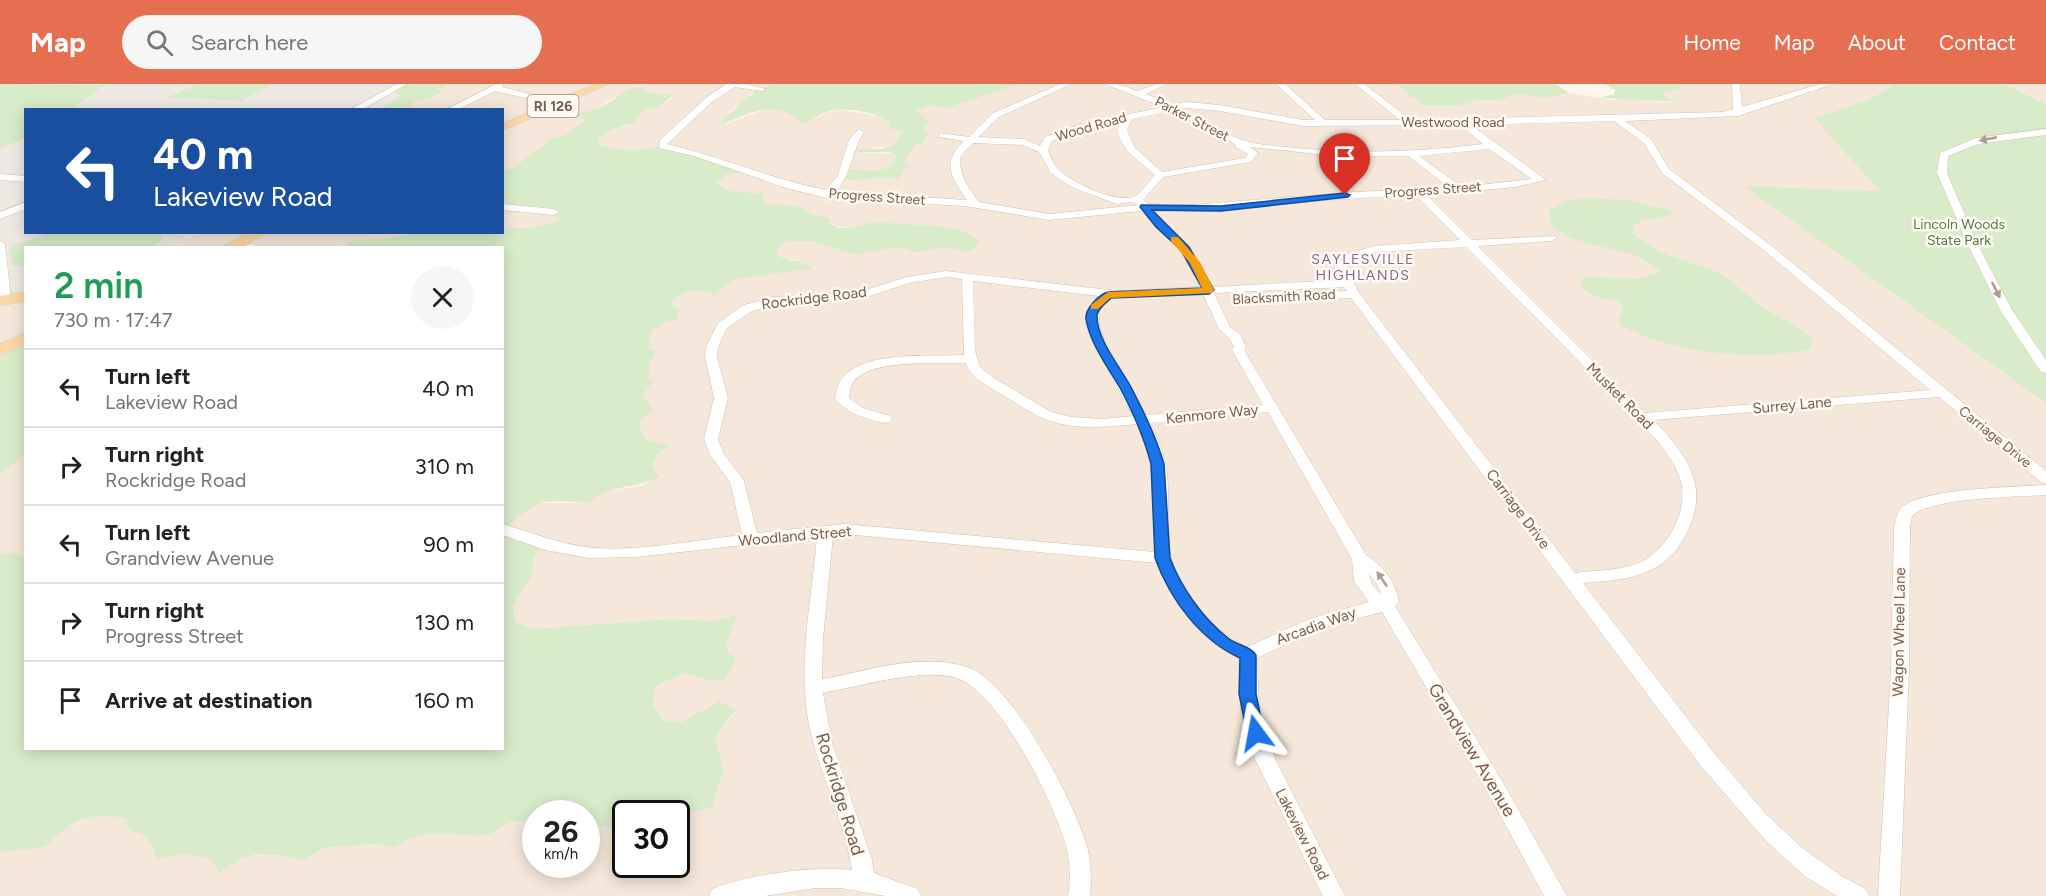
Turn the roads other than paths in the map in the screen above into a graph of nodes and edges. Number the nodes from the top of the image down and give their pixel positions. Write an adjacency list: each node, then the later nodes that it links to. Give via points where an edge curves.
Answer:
1 (403, 84): 17 (street)
2 (503, 84): 12 (street)
3 (604, 84): 15 (main road, RI 126)
4 (732, 84): 13 (street); 47 (street, Progress Street, via 710,99 662,146 697,153)
5 (1067, 84): 31 (street, via 996,115)
6 (1109, 84): 14 (street, Parker Street)
7 (1163, 84): 14 (street)
8 (1280, 84): 23 (street)
9 (1359, 84): 24 (street)
10 (1736, 84): 19 (street)
11 (1829, 84): 19 (street, Westwood Road)
12 (493, 88): 15 (street); 18 (street)
13 (762, 89)
14 (1139, 94): 16 (street, Parker Street)
15 (560, 103): 26 (main road, RI 126)
16 (1170, 106): 20 (street, Wood Road); 23 (street, Westwood Road, via 1210,106 1284,122); 34 (street, Parker Street)
17 (357, 108)
18 (453, 108)
19 (1738, 113): 21 (street, Westwood Road)
20 (1129, 116): 22 (street, Wood Road); 27 (street)
21 (1617, 119): 25 (street, Westwood Road); 70 (street, Carriage Drive, via 1648,141 1665,171 1769,249)
22 (1098, 123): 27 (street); 32 (street, Wood Road, via 1071,129)
23 (1323, 123): 24 (street, Westwood Road)
24 (1410, 123): 25 (street, Westwood Road)
25 (1463, 123): 35 (street)
26 (504, 127)
27 (1122, 130): 40 (street, via 1128,148)
28 (859, 132): 47 (street, via 851,143 845,174)
29 (2046, 132): 69 (street, one-way to 69, via 1976,141 1943,155 1941,164 1972,243 2020,333)
30 (942, 135): 31 (street, Wood Road)
31 (973, 140): 33 (street, Wood Road); 48 (street, via 954,159 958,177)
32 (1048, 140): 33 (street, Wood Road); 37 (street, Wood Road)
33 (1024, 142): 37 (street, Wood Road)
34 (1236, 142): 36 (street, Parker Street); 38 (street)
35 (1491, 146): 39 (street, Parker Street); 45 (street, Progress Street, via 1541,180)
36 (1265, 147): 38 (street); 39 (street, Parker Street, via 1353,155)
37 (1043, 150): 49 (street, via 1051,166 1070,182)
38 (1253, 153): 41 (street, via 1241,162)
39 (1412, 155): 45 (street)
40 (1150, 165): 41 (street); 42 (street)
41 (1186, 170): 42 (street)
42 (1160, 175): 50 (street)
43 (1, 178): 44 (street)
44 (24, 179)
45 (1458, 189): 46 (street, Progress Street)
46 (1417, 192): 50 (street, Progress Street, via 1311,198 1221,209); 58 (street, Musket Road)
47 (827, 195): 48 (street, Progress Street)
48 (976, 205): 49 (street, Progress Street, via 1049,217 1082,216)
49 (1122, 205): 50 (street, Progress Street)
50 (1142, 205): 63 (street, Grandview Avenue, via 1185,249)
51 (24, 206): 54 (street)
52 (504, 207): 53 (street)
53 (554, 212)
54 (0, 216)
55 (258, 234): 59 (main road)
56 (1552, 238): 58 (street)
57 (0, 244): 65 (street)
58 (1469, 244): 61 (street, via 1355,253 1342,264 1342,274); 72 (street, Musket Road)
59 (232, 246)
60 (969, 275): 62 (street, Rockridge Road); 68 (street); 79 (street, Rockridge Road, via 916,278 857,296 760,303 738,312 722,326 711,357 721,399 711,439 717,455 737,481)
61 (1351, 288): 63 (street, Blacksmith Road); 81 (street, Carriage Drive)
62 (1108, 295): 63 (street, Rockridge Road); 74 (street, via 1092,310 1093,327)
63 (1211, 295): 71 (street, Grandview Avenue, via 1225,329 1224,340 1238,350)
64 (24, 296): 65 (main road)
65 (2, 300)
66 (24, 339): 67 (main road)
67 (0, 350)
68 (970, 359): 73 (street, via 880,363 856,372 842,390 842,399 858,411); 74 (street, Kenmore Way, via 978,373 1046,415 1087,423)
69 (2046, 369)
70 (1941, 393): 72 (street, Surrey Lane); 75 (street, Carriage Drive)
71 (1271, 408): 74 (street, Kenmore Way); 82 (street, Grandview Avenue, via 1360,559 1362,584 1371,597)
72 (1642, 417): 81 (street, Musket Road, via 1680,461 1689,485 1677,540 1665,554 1638,568)
73 (885, 419)
74 (1142, 421): 80 (street, via 1158,464)
75 (2046, 478)
76 (2046, 490): 92 (street, Wagon Wheel Lane, via 1944,499 1912,507 1905,515)
77 (504, 530): 79 (street, Woodland Street, via 545,545 589,553 627,553)
78 (825, 530): 79 (street, Woodland Street); 80 (street, Woodland Street, via 892,532); 84 (street, Rockridge Road)
79 (751, 539)
80 (1163, 558): 83 (street, via 1204,628 1225,645)
81 (1570, 579): 91 (street, Carriage Drive, via 1707,759 1765,828 1816,872)
82 (1386, 605): 83 (street, Arcadia Way, via 1312,625); 90 (street, Grandview Avenue)
83 (1248, 655): 89 (street, Lakeview Road, via 1250,711 1265,759)
84 (814, 688): 85 (street, Rockridge Road, via 822,735); 88 (street, via 929,669 962,672 982,682 1027,744 1057,795 1076,845)
85 (864, 879): 86 (street, via 827,877); 87 (street)
86 (720, 896)
87 (910, 896)
88 (1079, 896)
89 (1334, 896)
90 (1556, 896)
91 (1858, 896)
92 (1889, 896)

